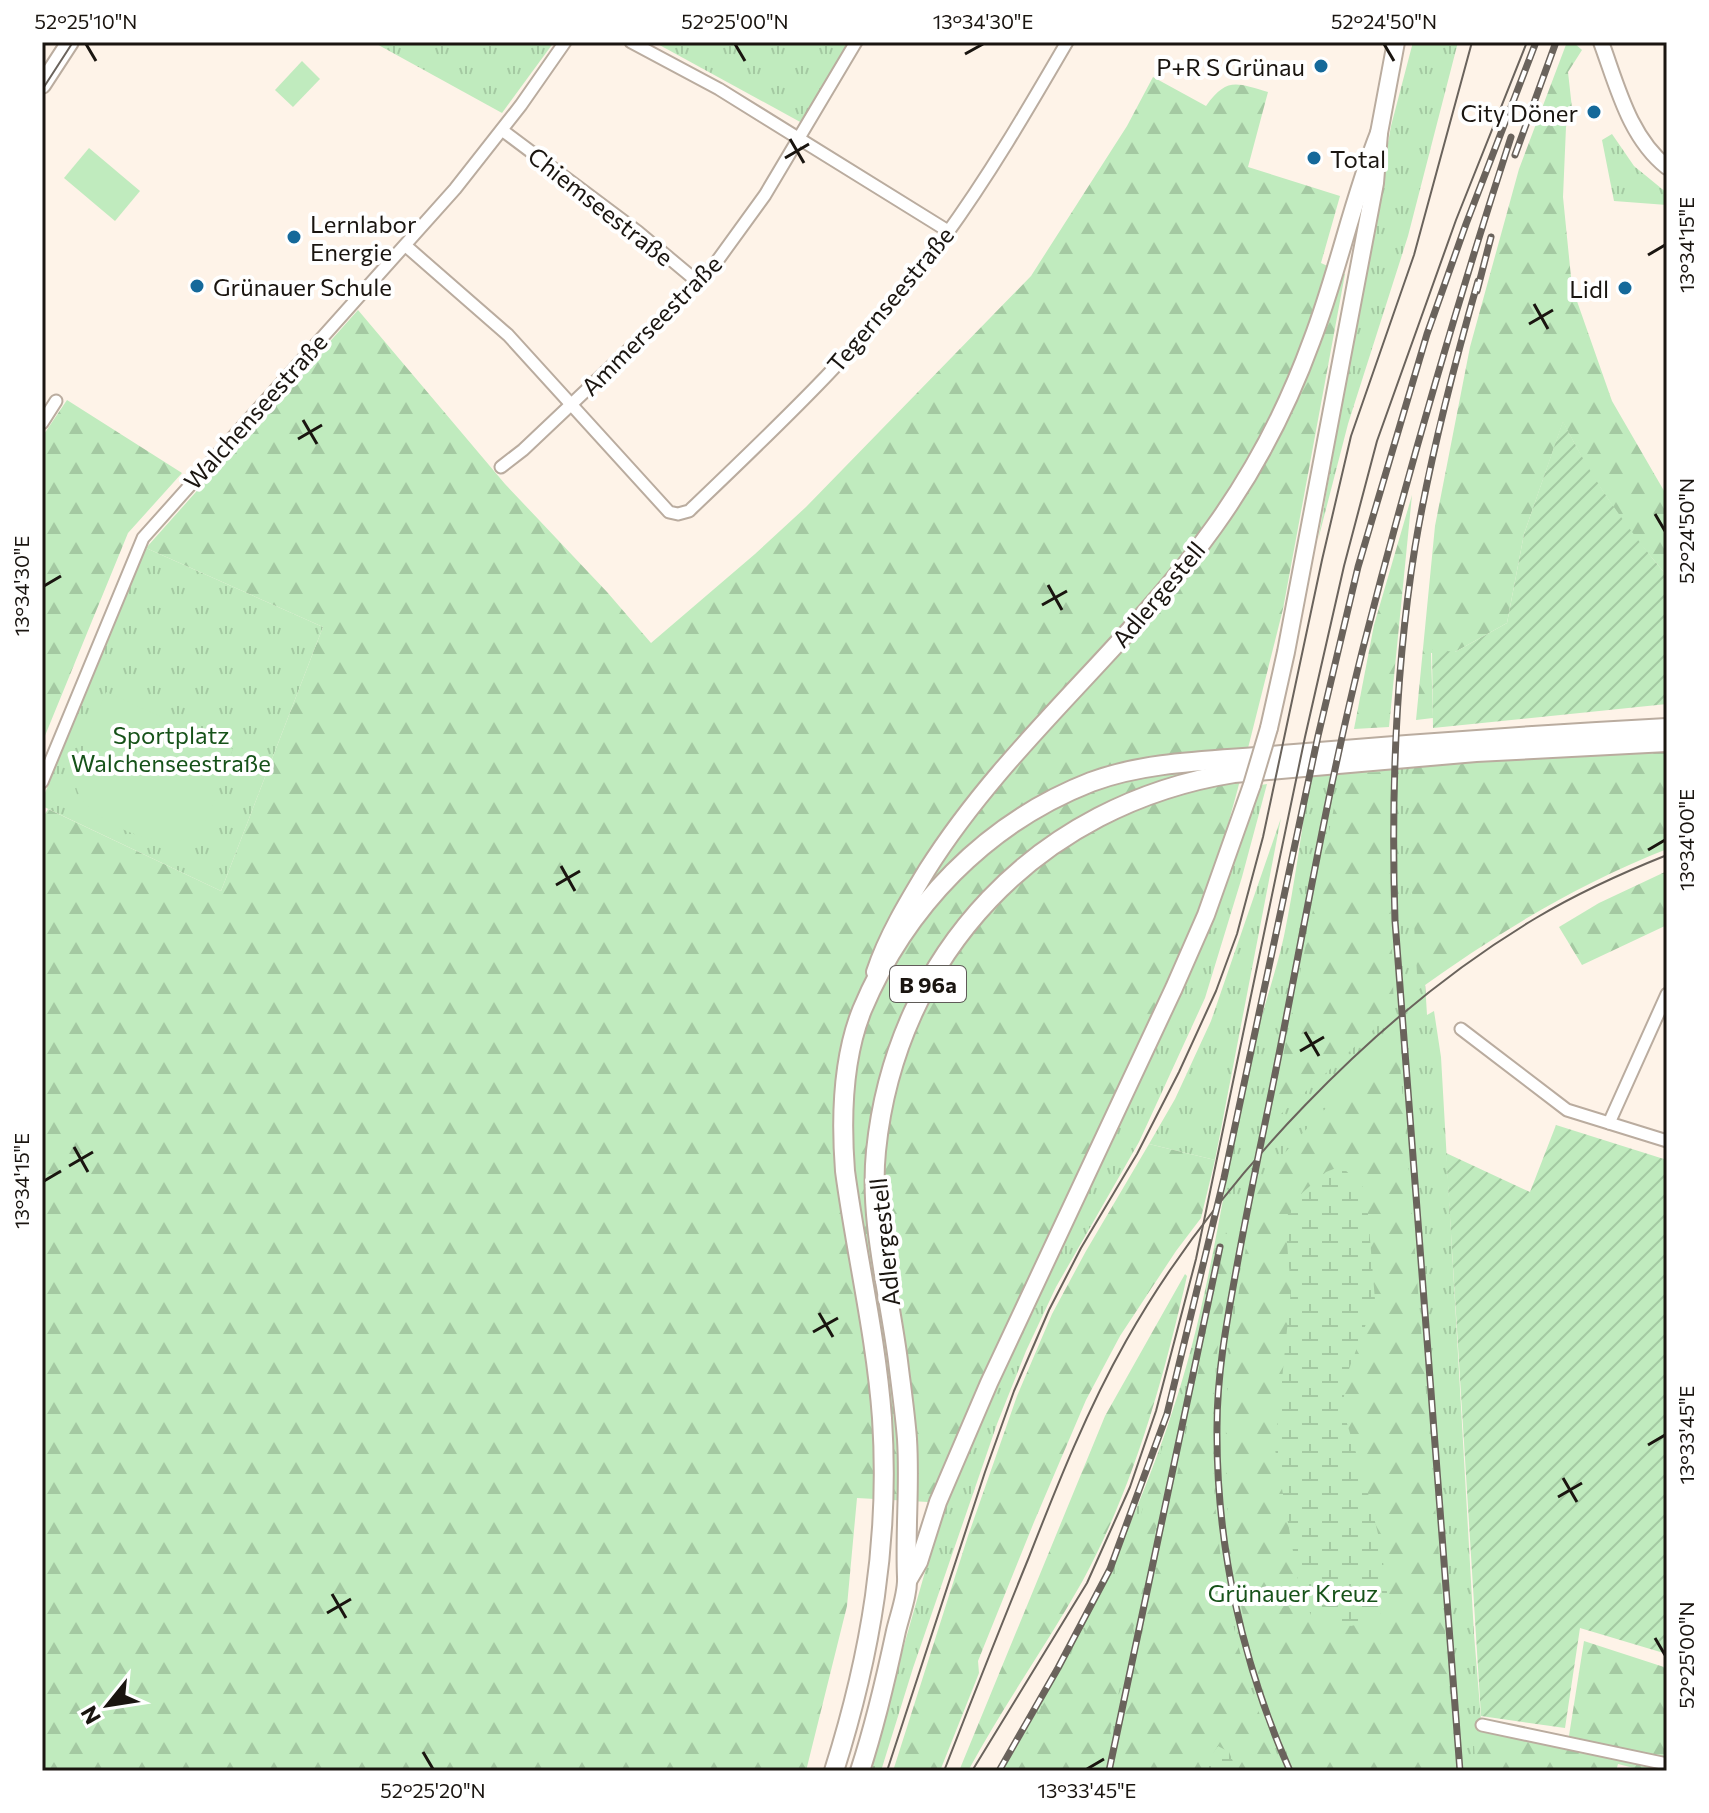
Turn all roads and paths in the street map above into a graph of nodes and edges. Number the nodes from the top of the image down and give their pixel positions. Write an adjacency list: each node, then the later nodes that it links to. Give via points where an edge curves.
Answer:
1 (70, 42): 8 (main road)
2 (565, 42): 9 (street, Walchenseestraße)
3 (631, 42): 11 (street)
4 (856, 42): 11 (street, Ammerseestraße)
5 (1067, 42): 13 (street, Tegernseestraße, via 1009,142)
6 (1396, 42): 10 (main road, Adlergestell)
7 (1601, 42): 12 (street, via 1637,133)
8 (42, 85)
9 (502, 130): 14 (street, Walchenseestraße); 15 (street, Chiemseestraße)
10 (1379, 133): 25 (main road, Adlergestell, via 1313,340 1242,484 1189,561 1009,760 954,830 883,948); 29 (main road, Adlergestell, bridge, via 1375,183 1286,652 1252,785 1206,915 989,1383)
11 (800, 138): 13 (street); 15 (street, Ammerseestraße, via 755,211)
12 (1667, 167)
13 (948, 231): 17 (street, Tegernseestraße, via 888,307 779,426 689,511 669,512)
14 (406, 246): 17 (street, via 508,335); 23 (street, Walchenseestraße, via 143,538)
15 (699, 283): 17 (street, Ammerseestraße)
16 (56, 401): 18 (street)
17 (571, 403): 19 (street, Ammerseestraße)
18 (42, 423)
19 (501, 467)
20 (1667, 728): 21 (main road, B 96a)
21 (1628, 737): 22 (main road, B 96a); 25 (main road, Adlergestell / B 96a, via 1438,741 1194,762 1093,782 1001,830 961,863 902,935); 29 (main road, Adlergestell / B 96a, via 1201,778 1134,800 1081,826 1028,863 981,907 945,954 909,1020 887,1089 876,1152 876,1207 907,1439)
22 (1667, 742)
23 (42, 782)
24 (1667, 994): 27 (street)
25 (862, 1012): 32 (main road, Adlergestell / B 96a, via 848,1070 842,1136 882,1416 884,1484 872,1628)
26 (1461, 1029): 27 (street, via 1567,1110)
27 (1609, 1123): 28 (street)
28 (1667, 1141)
29 (908, 1581): 33 (main road, Adlergestell / B 96a)
30 (1482, 1725): 31 (street)
31 (1667, 1764)
32 (834, 1771)
33 (860, 1771)

